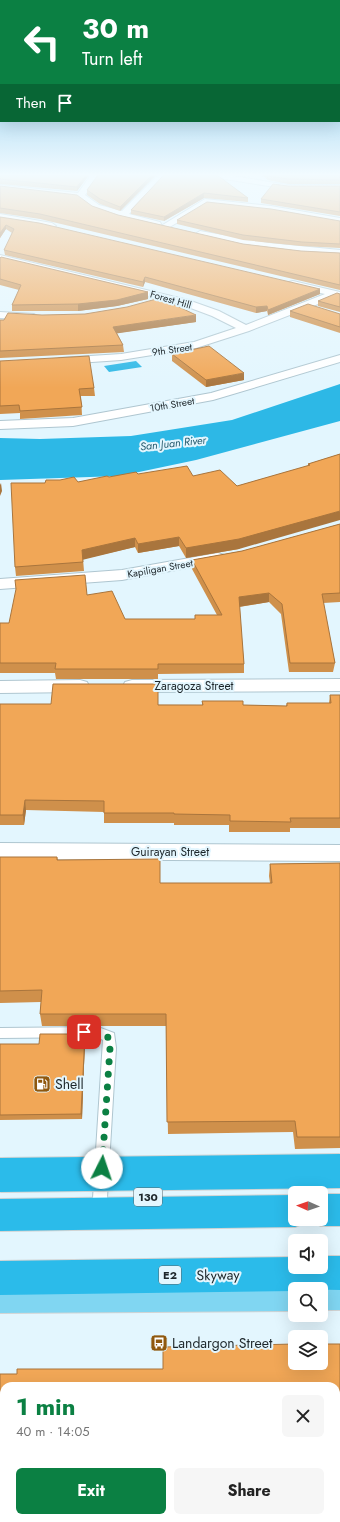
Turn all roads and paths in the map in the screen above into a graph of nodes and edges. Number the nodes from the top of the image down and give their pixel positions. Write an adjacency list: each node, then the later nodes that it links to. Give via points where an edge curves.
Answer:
1 (260, 246): 2 (street)
2 (340, 253)
3 (0, 258): 6 (street, Forest Hill)
4 (281, 281): 5 (street)
5 (337, 295): 10 (street, 9th Street)
6 (167, 297): 7 (street); 10 (street, Forest Hill, via 212,311)
7 (147, 304)
8 (0, 315): 9 (street)
9 (44, 317)
10 (245, 330): 12 (street, 9th Street, via 196,346 121,356)
11 (340, 358): 13 (street, 10th Street, via 214,396 73,422)
12 (50, 361)
13 (0, 425)
14 (234, 556): 15 (street, Kapiligan Street, via 122,575)
15 (0, 584)
16 (340, 685): 18 (street, Zaragoza Street)
17 (95, 686): 19 (street)
18 (119, 686)
19 (0, 687)
20 (0, 851): 21 (street, Guirayan Street)
21 (340, 853)
22 (0, 1033): 31 (lane, via 98,1032 109,1038)
23 (340, 1172): 24 (highway, bridge)
24 (182, 1173): 25 (highway, bridge); 28 (highway, bridge)
25 (0, 1175)
26 (340, 1179): 28 (highway)
27 (288, 1186): 31 (main road, 130)
28 (295, 1186)
29 (328, 1195): 30 (main road)
30 (340, 1195)
31 (100, 1198): 32 (main road, 130)
32 (0, 1199)
33 (328, 1210): 34 (highway)
34 (340, 1210)
35 (288, 1211): 36 (highway)
36 (0, 1215)
37 (340, 1273): 38 (highway, Skyway / E2)
38 (0, 1278)
39 (328, 1293): 40 (main road)
40 (340, 1293)
41 (288, 1294): 42 (main road)
42 (0, 1296)

